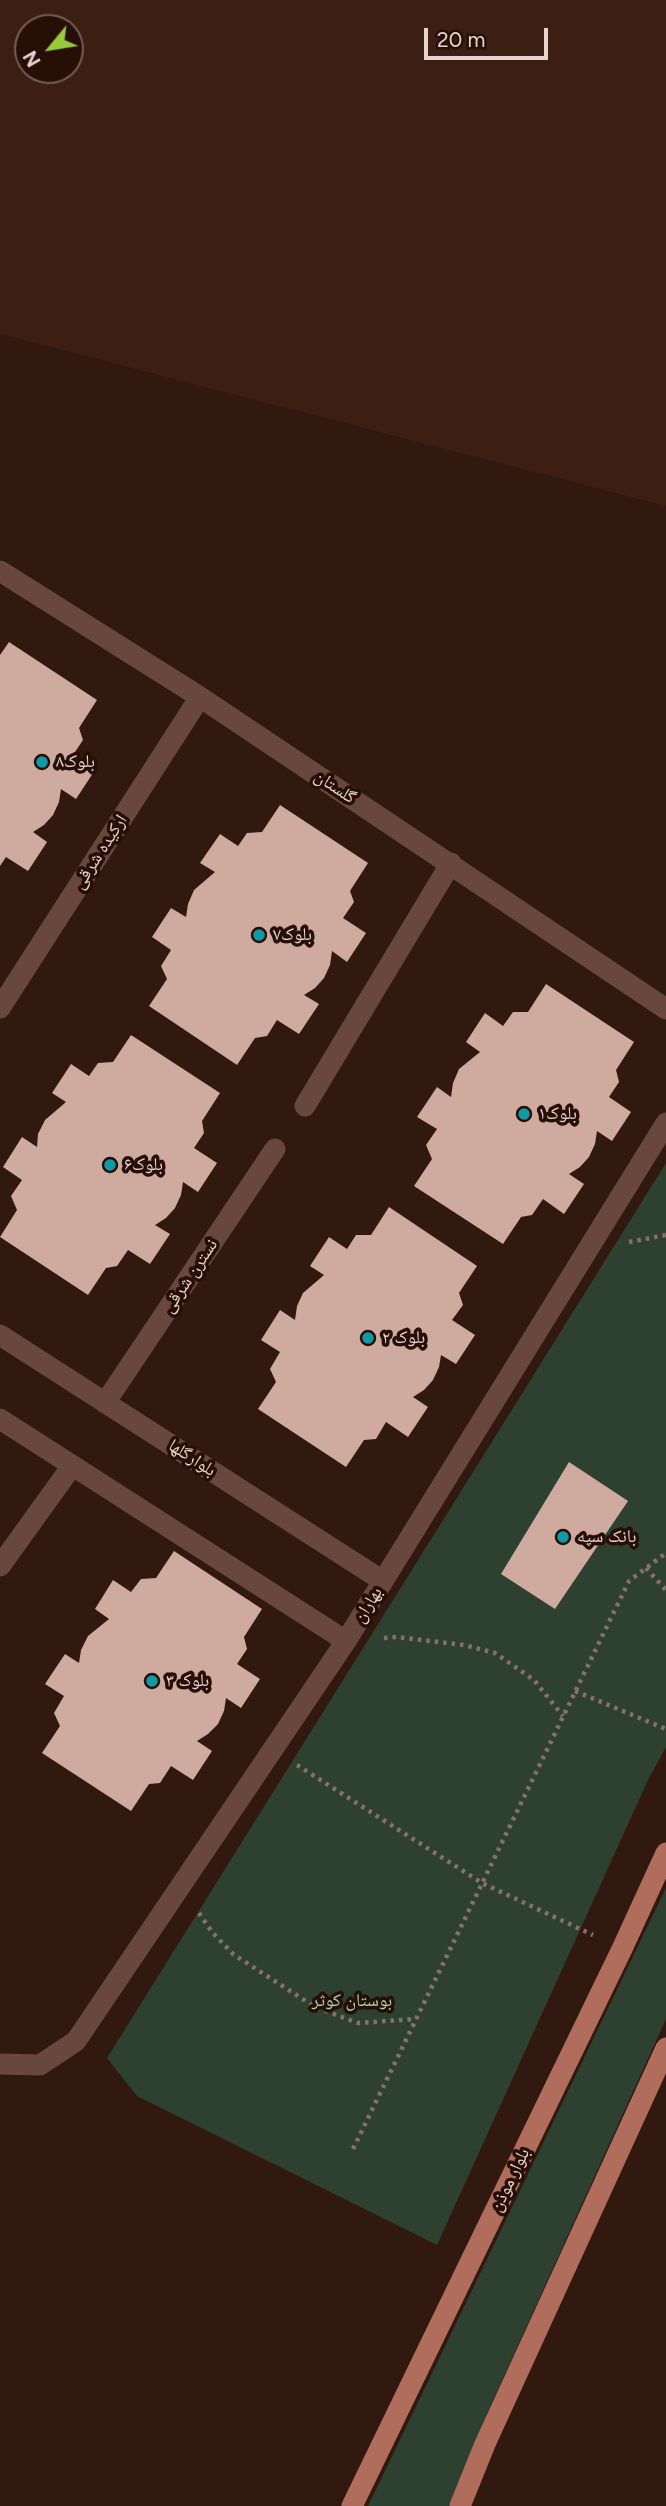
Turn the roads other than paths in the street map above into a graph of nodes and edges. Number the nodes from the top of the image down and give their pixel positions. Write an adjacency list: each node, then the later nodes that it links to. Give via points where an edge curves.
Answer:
1 (0, 571): 2 (street, گلستان)
2 (200, 697): 3 (street, گلستان); 4 (street, ارکیده شرقی)
3 (450, 863): 5 (street, گلستان); 6 (street)
4 (0, 1008)
5 (666, 1009)
6 (305, 1106)
7 (666, 1123): 14 (street, بهاران)
8 (275, 1149): 10 (street, نسترن شرقی)
9 (0, 1335): 10 (street, بلوارگلها)
10 (105, 1402): 14 (street, بلوارگلها)
11 (0, 1419): 12 (street)
12 (72, 1466): 13 (street); 15 (street)
13 (0, 1566)
14 (383, 1581): 15 (street, بهاران)
15 (346, 1641): 18 (street, بهاران, via 76,2041 40,2065)
16 (666, 1853): 19 (main road, بلوار موذن)
17 (666, 2048): 20 (main road)
18 (0, 2064)
19 (352, 2506)
20 (460, 2506)

